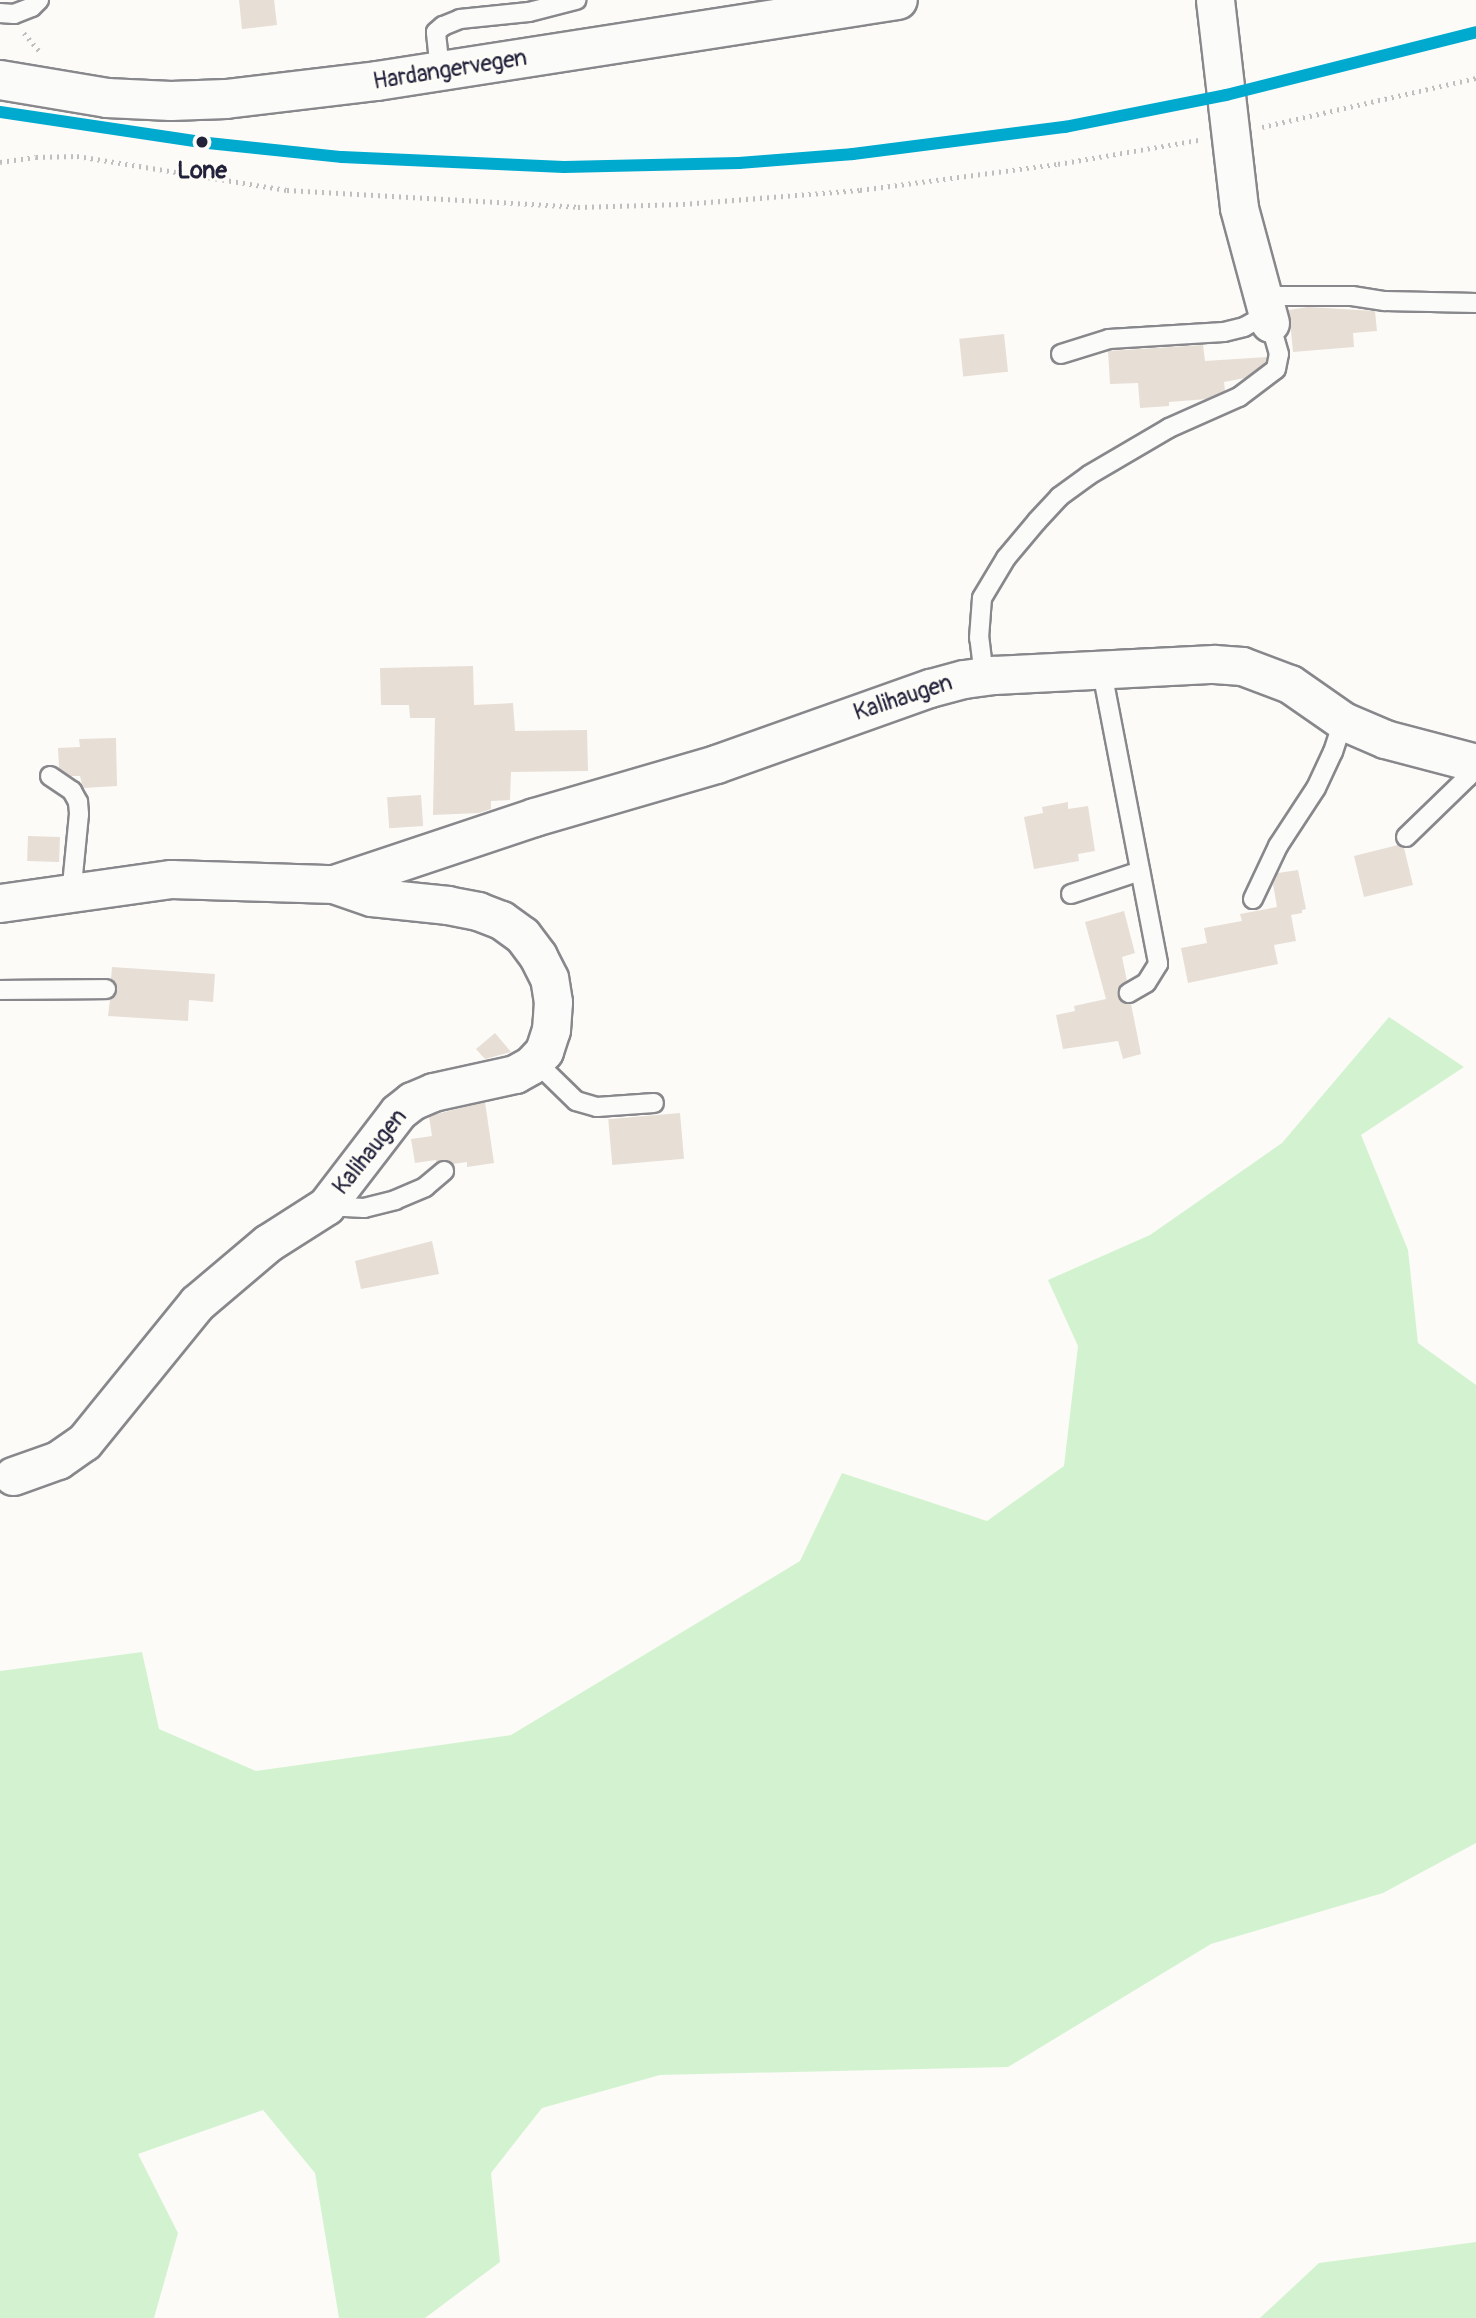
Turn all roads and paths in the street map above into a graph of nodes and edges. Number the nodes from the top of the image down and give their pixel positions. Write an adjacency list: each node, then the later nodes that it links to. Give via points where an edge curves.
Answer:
1 (39, 0): 5 (lane, via 14,13)
2 (576, 0): 6 (lane, via 496,17 460,19 443,26 436,32)
3 (898, 0): 6 (main road, Hardangervegen)
4 (1215, 0): 9 (street)
5 (0, 13)
6 (440, 72): 8 (main road, Hardangervegen, via 226,99 172,101 107,98)
7 (1476, 78): 9 (path)
8 (0, 80)
9 (1231, 134): 10 (path, via 1058,164 860,190 631,206 464,202 287,190 77,156); 12 (street, via 1239,208)
10 (0, 162)
11 (1476, 303): 12 (lane, via 1340,296)
12 (1266, 311): 13 (lane, via 1244,327 1224,332 1109,339); 15 (lane, via 1279,354 1276,369 1239,397 1169,428 1089,475 1059,497 1029,530 982,598 979,638)
13 (1061, 354)
14 (1102, 672): 15 (street, Kalihaugen); 16 (street, Kalihaugen, via 1242,666 1290,684); 20 (lane)
15 (984, 677): 21 (street, Kalihaugen, via 930,688 716,764 534,817)
16 (1343, 721): 17 (street, Kalihaugen, via 1385,739); 24 (lane, via 1316,788 1278,846)
17 (1476, 763): 19 (lane, via 1468,777)
18 (50, 776): 23 (lane, via 72,791 78,802)
19 (1406, 837)
20 (1140, 871): 22 (lane); 28 (lane, via 1158,964 1146,983)
21 (334, 884): 23 (street, Kalihaugen, via 171,879); 29 (street, Kalihaugen, via 371,897 478,911 522,935 538,956 553,1002 551,1030)
22 (1071, 894)
23 (71, 895): 25 (street, Kalihaugen)
24 (1253, 899)
25 (0, 903)
26 (106, 989): 27 (lane)
27 (0, 990)
28 (1129, 993)
29 (535, 1061): 30 (lane, via 576,1101 597,1107); 32 (street, Kalihaugen, via 515,1074 412,1101 398,1112)
30 (654, 1103)
31 (444, 1171): 32 (lane, via 396,1200 364,1208)
32 (326, 1206): 33 (street, Kalihaugen, via 268,1243 197,1303 84,1442 58,1460)
33 (13, 1476)

